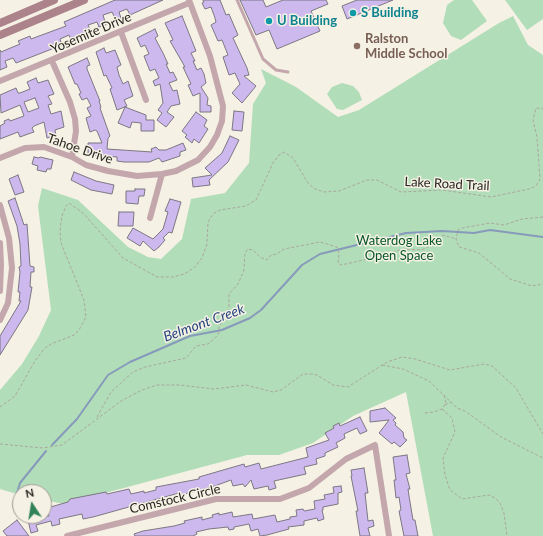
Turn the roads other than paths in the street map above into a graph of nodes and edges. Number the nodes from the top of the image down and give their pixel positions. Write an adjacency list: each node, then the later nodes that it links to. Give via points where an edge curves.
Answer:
1 (55, 0): 5 (street); 6 (main road)
2 (84, 0): 5 (main road)
3 (237, 0): 10 (lane, via 263,59 276,70)
4 (188, 1): 7 (street, Yosemite Drive); 15 (street, Tahoe Drive, via 210,56 223,106 222,121 210,148 198,160)
5 (60, 10): 8 (main road)
6 (0, 23)
7 (121, 32): 9 (street, Yosemite Drive); 12 (street)
8 (0, 35)
9 (52, 61): 11 (street, Yosemite Drive); 13 (street, via 75,119)
10 (288, 72)
11 (0, 82)
12 (146, 100)
13 (72, 157): 14 (street, Tahoe Drive, via 34,146); 15 (street, Tahoe Drive, via 86,165 108,171 137,176)
14 (0, 158)
15 (162, 174): 17 (street)
16 (0, 205): 20 (street, via 9,238 12,268 8,303)
17 (150, 218)
18 (0, 243): 19 (street)
19 (0, 291)
20 (0, 320)
21 (67, 536): 22 (street, Comstock Circle, via 216,499 280,499 309,488 346,459 375,445)
22 (389, 536)

